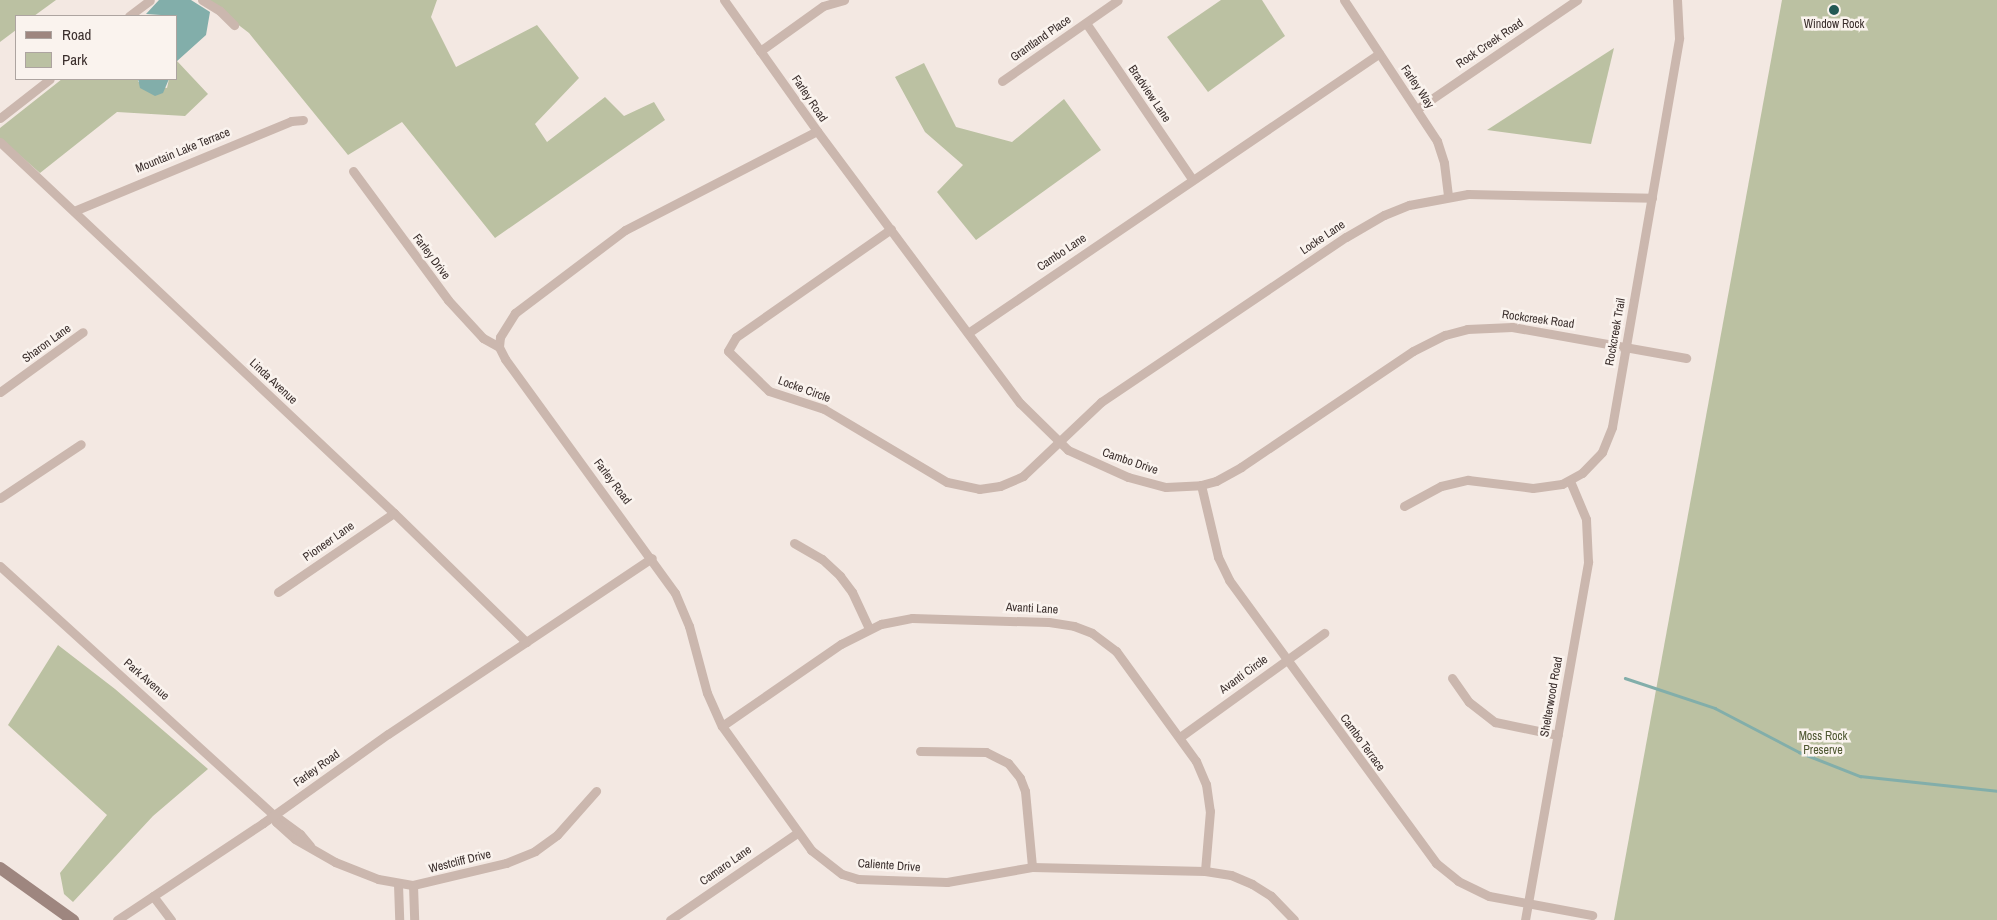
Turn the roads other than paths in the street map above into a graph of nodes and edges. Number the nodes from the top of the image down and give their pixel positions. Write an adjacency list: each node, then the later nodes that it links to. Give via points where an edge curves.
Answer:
1 (150, 0): 10 (street)
2 (202, 0): 12 (street)
3 (724, 0): 13 (street, Farley Road)
4 (844, 0): 9 (street)
5 (1118, 0): 11 (street, Grantland Place)
6 (1577, 0): 17 (street, Rock Creek Road)
7 (1677, 0): 25 (street, Rockcreek Trail, via 1679,38)
8 (1347, 1): 14 (street, Farley Way)
9 (825, 3): 13 (street)
10 (130, 15)
11 (1086, 23): 16 (street, Grantland Place); 23 (street, Bradview Lane)
12 (234, 25)
13 (760, 51): 20 (street, Farley Road)
14 (1378, 54): 17 (street, Farley Way); 23 (street, Cambo Lane)
15 (49, 80): 18 (street)
16 (1002, 81)
17 (1417, 109): 24 (street, Farley Way, via 1441,151)
18 (0, 118)
19 (303, 120): 26 (street, Mountain Lake Terrace, via 291,121)
20 (817, 131): 27 (street); 30 (street, Farley Road, via 639,221 600,247 515,313 502,330)
21 (0, 142): 26 (street, Linda Avenue)
22 (353, 171): 30 (street, Farley Drive, via 448,300 483,338)
23 (1192, 179): 29 (street, Cambo Lane)
24 (1448, 196): 25 (street, Locke Lane); 35 (street, Locke Lane, via 1409,205 1365,225 1101,402)
25 (1652, 198): 31 (street, Rockcreek Trail)
26 (74, 212): 41 (street, Linda Avenue)
27 (891, 230): 29 (street); 35 (street, Locke Circle, via 736,337 729,346 731,356 769,391 824,409 959,486 987,488 1014,482)
28 (83, 332): 34 (street, Sharon Lane)
29 (968, 333): 35 (street, Cambo Drive, via 1010,391)
30 (499, 347): 43 (street, Farley Road)
31 (1626, 348): 32 (street, Rockcreek Road); 33 (street, Rockcreek Road, via 1526,329 1483,327 1445,335); 37 (street, Rockcreek Trail, via 1608,441 1593,464)
32 (1686, 358)
33 (1394, 364): 38 (street, Cambo Drive, via 1242,467)
34 (0, 392)
35 (1058, 442): 38 (street, Cambo Drive, via 1082,458 1147,483 1166,487)
36 (81, 444): 39 (street)
37 (1570, 481): 40 (street, Rockcreek Trail, via 1533,488 1468,480 1441,486); 52 (street, Shelterwood Road, via 1586,519 1589,552)
38 (1201, 485): 49 (street, Cambo Terrace, via 1222,567)
39 (0, 498)
40 (1404, 506)
41 (394, 513): 45 (street, Pioneer Lane); 48 (street, Linda Avenue)
42 (794, 543): 46 (street, via 822,560 840,576 852,592)
43 (652, 558): 48 (street, Farley Road); 51 (street, Caliente Drive, via 683,609 707,693)
44 (0, 566): 56 (street, Park Avenue)
45 (278, 592)
46 (869, 628): 51 (street, Avanti Lane); 53 (street, Avanti Lane, via 912,618 1049,622 1083,629 1116,651)
47 (1324, 633): 49 (street, Avanti Circle)
48 (526, 642): 56 (street, Farley Road)
49 (1286, 660): 53 (street, Avanti Circle); 64 (street, Cambo Terrace, via 1436,863 1478,892)
50 (1452, 678): 52 (street, via 1469,702 1495,722)
51 (722, 726): 57 (street, Caliente Drive)
52 (1558, 735): 64 (street, Shelterwood Road)
53 (1180, 737): 60 (street, Avanti Lane, via 1199,767 1209,798 1210,829)
54 (920, 752): 58 (street, via 986,752 1008,763 1025,791)
55 (596, 791): 62 (street, Westcliff Drive, via 557,835 535,852 506,863)
56 (274, 815): 61 (street, Westcliff Drive, via 281,817 310,846 351,869); 63 (street, Farley Road)
57 (797, 833): 58 (street, Caliente Drive, via 821,860 858,879 957,882); 71 (street, Camaro Lane)
58 (1032, 867): 60 (street, Caliente Drive)
59 (0, 868): 66 (street)
60 (1205, 871): 72 (street, Caliente Drive, via 1230,875 1252,884 1271,896)
61 (398, 884): 62 (street, Westcliff Drive); 69 (street)
62 (413, 885): 70 (street)
63 (153, 896): 67 (street, Farley Road); 68 (street)
64 (1528, 904): 65 (street, Cambo Terrace); 73 (street, Shelterwood Road)
65 (1592, 915)
66 (73, 920)
67 (117, 920)
68 (171, 920)
69 (399, 920)
70 (414, 920)
71 (670, 920)
72 (1294, 920)
73 (1525, 920)

